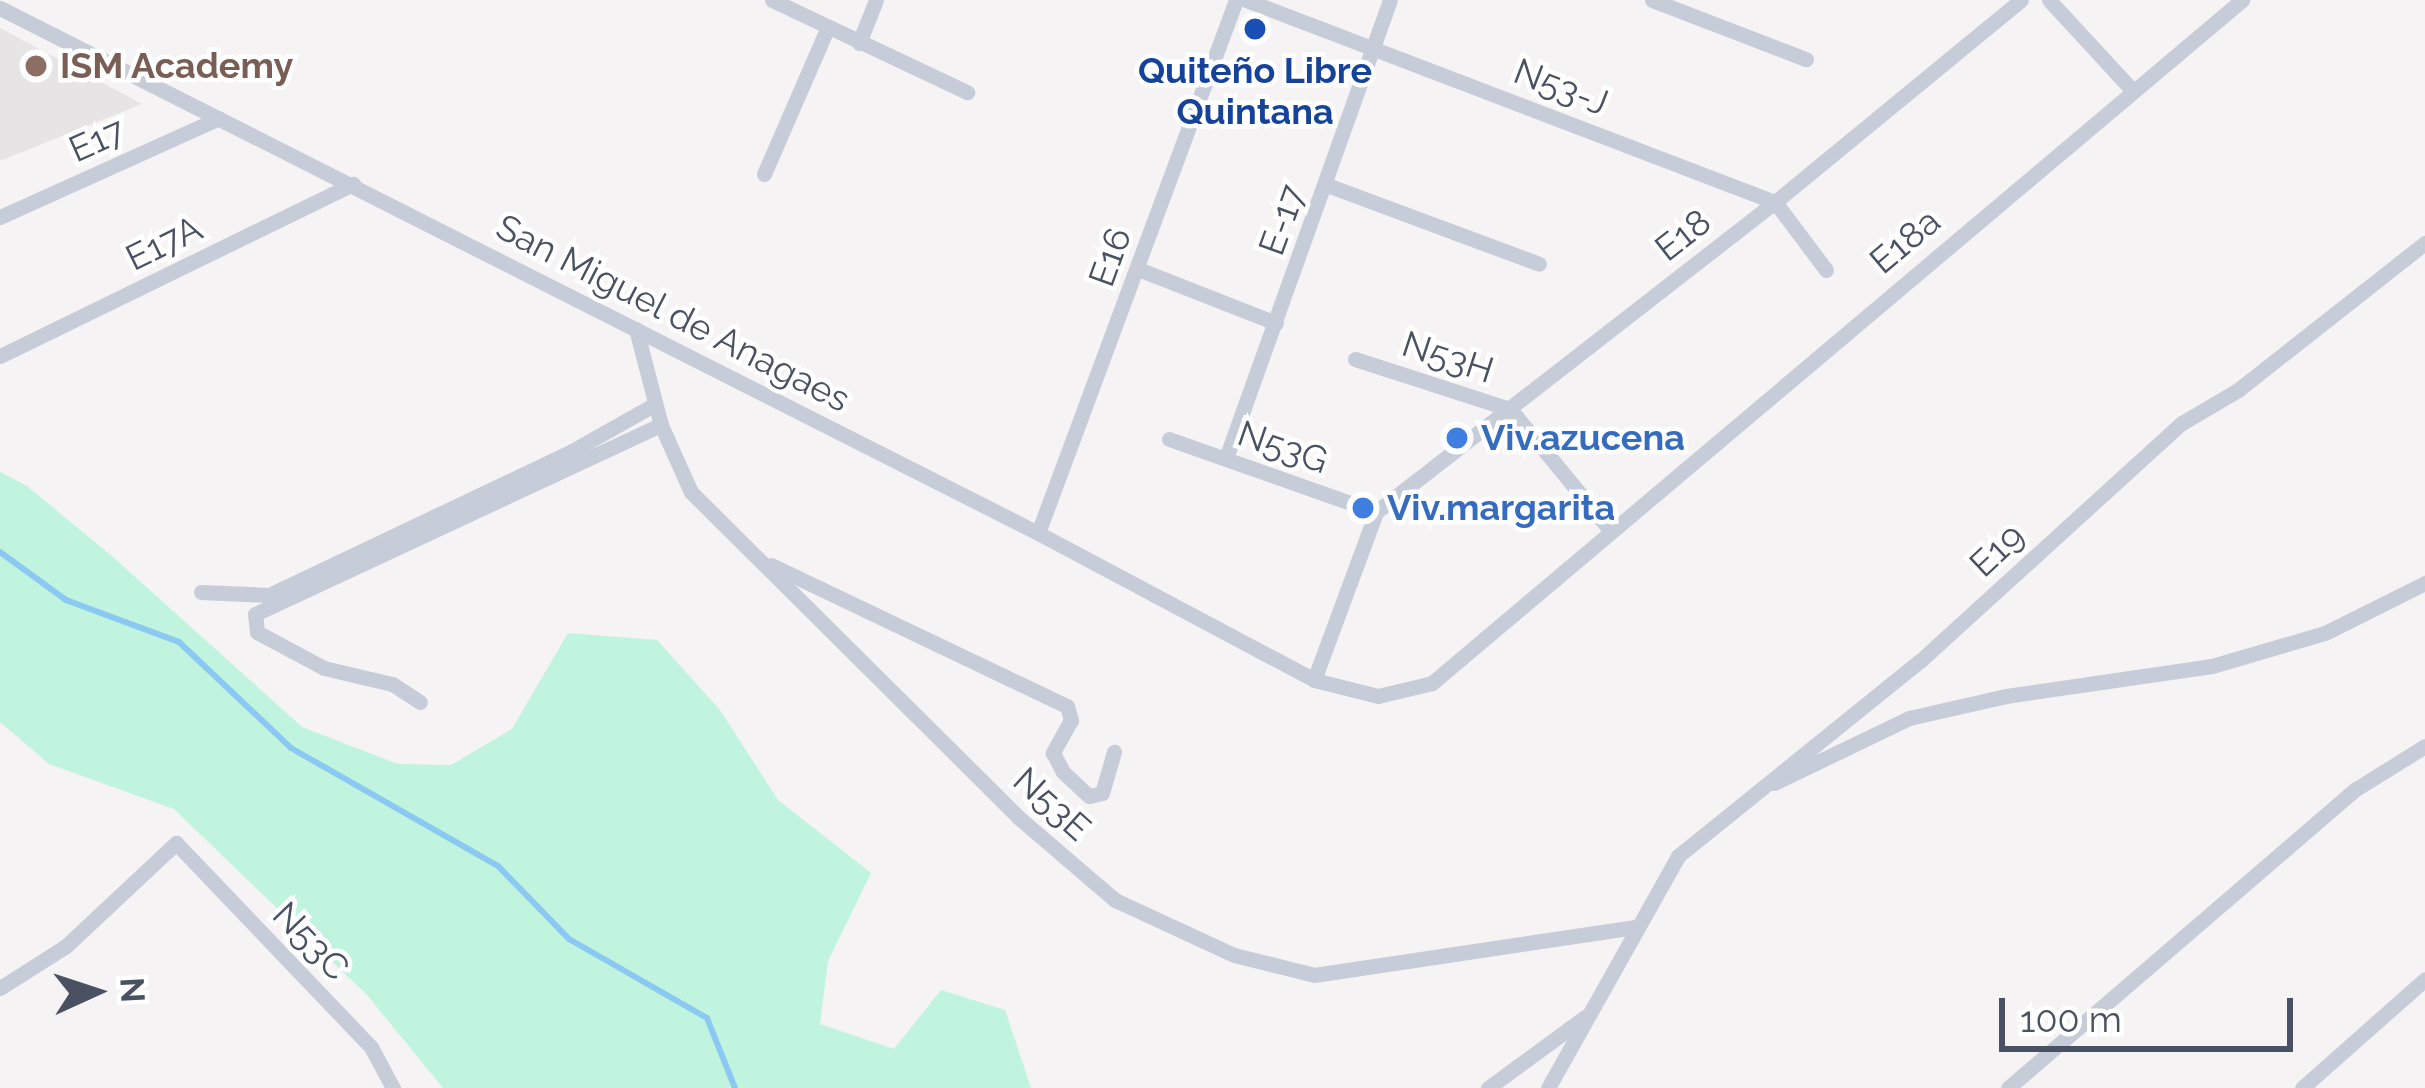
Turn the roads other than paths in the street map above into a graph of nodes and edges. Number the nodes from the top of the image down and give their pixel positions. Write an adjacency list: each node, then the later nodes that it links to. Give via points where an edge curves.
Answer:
1 (772, 0): 11 (street)
2 (876, 0): 13 (street)
3 (1236, 0): 26 (street, E16)
4 (1246, 0): 14 (street, N53-J)
5 (1390, 0): 14 (street, E-17)
6 (1652, 0): 15 (street)
7 (2021, 0): 22 (street, E18)
8 (2049, 0): 16 (street)
9 (2242, 0): 16 (street, E18a)
10 (0, 8): 18 (street, San Miguel de Anagaes)
11 (807, 8): 12 (street)
12 (828, 28): 13 (street); 19 (street)
13 (859, 43): 17 (street)
14 (1373, 47): 21 (street, E-17); 22 (street, N53-J)
15 (1806, 58)
16 (2131, 89): 38 (street, E18a)
17 (968, 92)
18 (218, 118): 20 (street, San Miguel de Anagaes); 23 (street, E17)
19 (764, 174)
20 (353, 184): 29 (street, San Miguel de Anagaes); 30 (street, E17A)
21 (1328, 185): 25 (street); 28 (street, E-17)
22 (1775, 202): 27 (street); 33 (street, E18)
23 (0, 217)
24 (2425, 243): 47 (street, E19, via 2238,390 2182,423 1920,661)
25 (1538, 264)
26 (1138, 269): 28 (street); 39 (street, E16)
27 (1826, 270)
28 (1276, 323): 36 (street, E-17)
29 (636, 329): 32 (street, N53E); 39 (street, San Miguel de Anagaes)
30 (0, 356)
31 (1355, 359): 33 (street, N53H)
32 (655, 404): 34 (street, N53E); 42 (street, via 572,452 269,595)
33 (1510, 409): 37 (street, E18); 38 (street, N53H)
34 (661, 425): 40 (street, N53E, via 691,492); 44 (street, via 255,614 256,632)
35 (1168, 440): 36 (street, N53G)
36 (1226, 458): 37 (street, N53G)
37 (1376, 512): 43 (street)
38 (1610, 530): 43 (street, E18a, via 1432,683 1378,696)
39 (1038, 532): 43 (street, San Miguel de Anagaes)
40 (758, 558): 46 (street, via 1067,706 1071,720 1053,753 1089,796 1102,793); 48 (street, N53E, via 1018,817 1115,900 1234,955 1314,974)
41 (2425, 583): 47 (street, via 2325,633 2212,666 1910,718)
42 (201, 592)
43 (1314, 680)
44 (420, 702)
45 (2425, 746): 55 (street, via 2356,789)
46 (1114, 752)
47 (1749, 795): 48 (street, E19, via 1678,856)
48 (1635, 927): 51 (street, E19)
49 (2425, 979): 56 (street)
50 (0, 988): 52 (street, N53C, via 66,946 176,843 371,1047)
51 (1588, 1015): 53 (street); 54 (street, E19)
52 (393, 1088)
53 (1488, 1088)
54 (1548, 1088)
55 (2008, 1088)
56 (2302, 1088)

